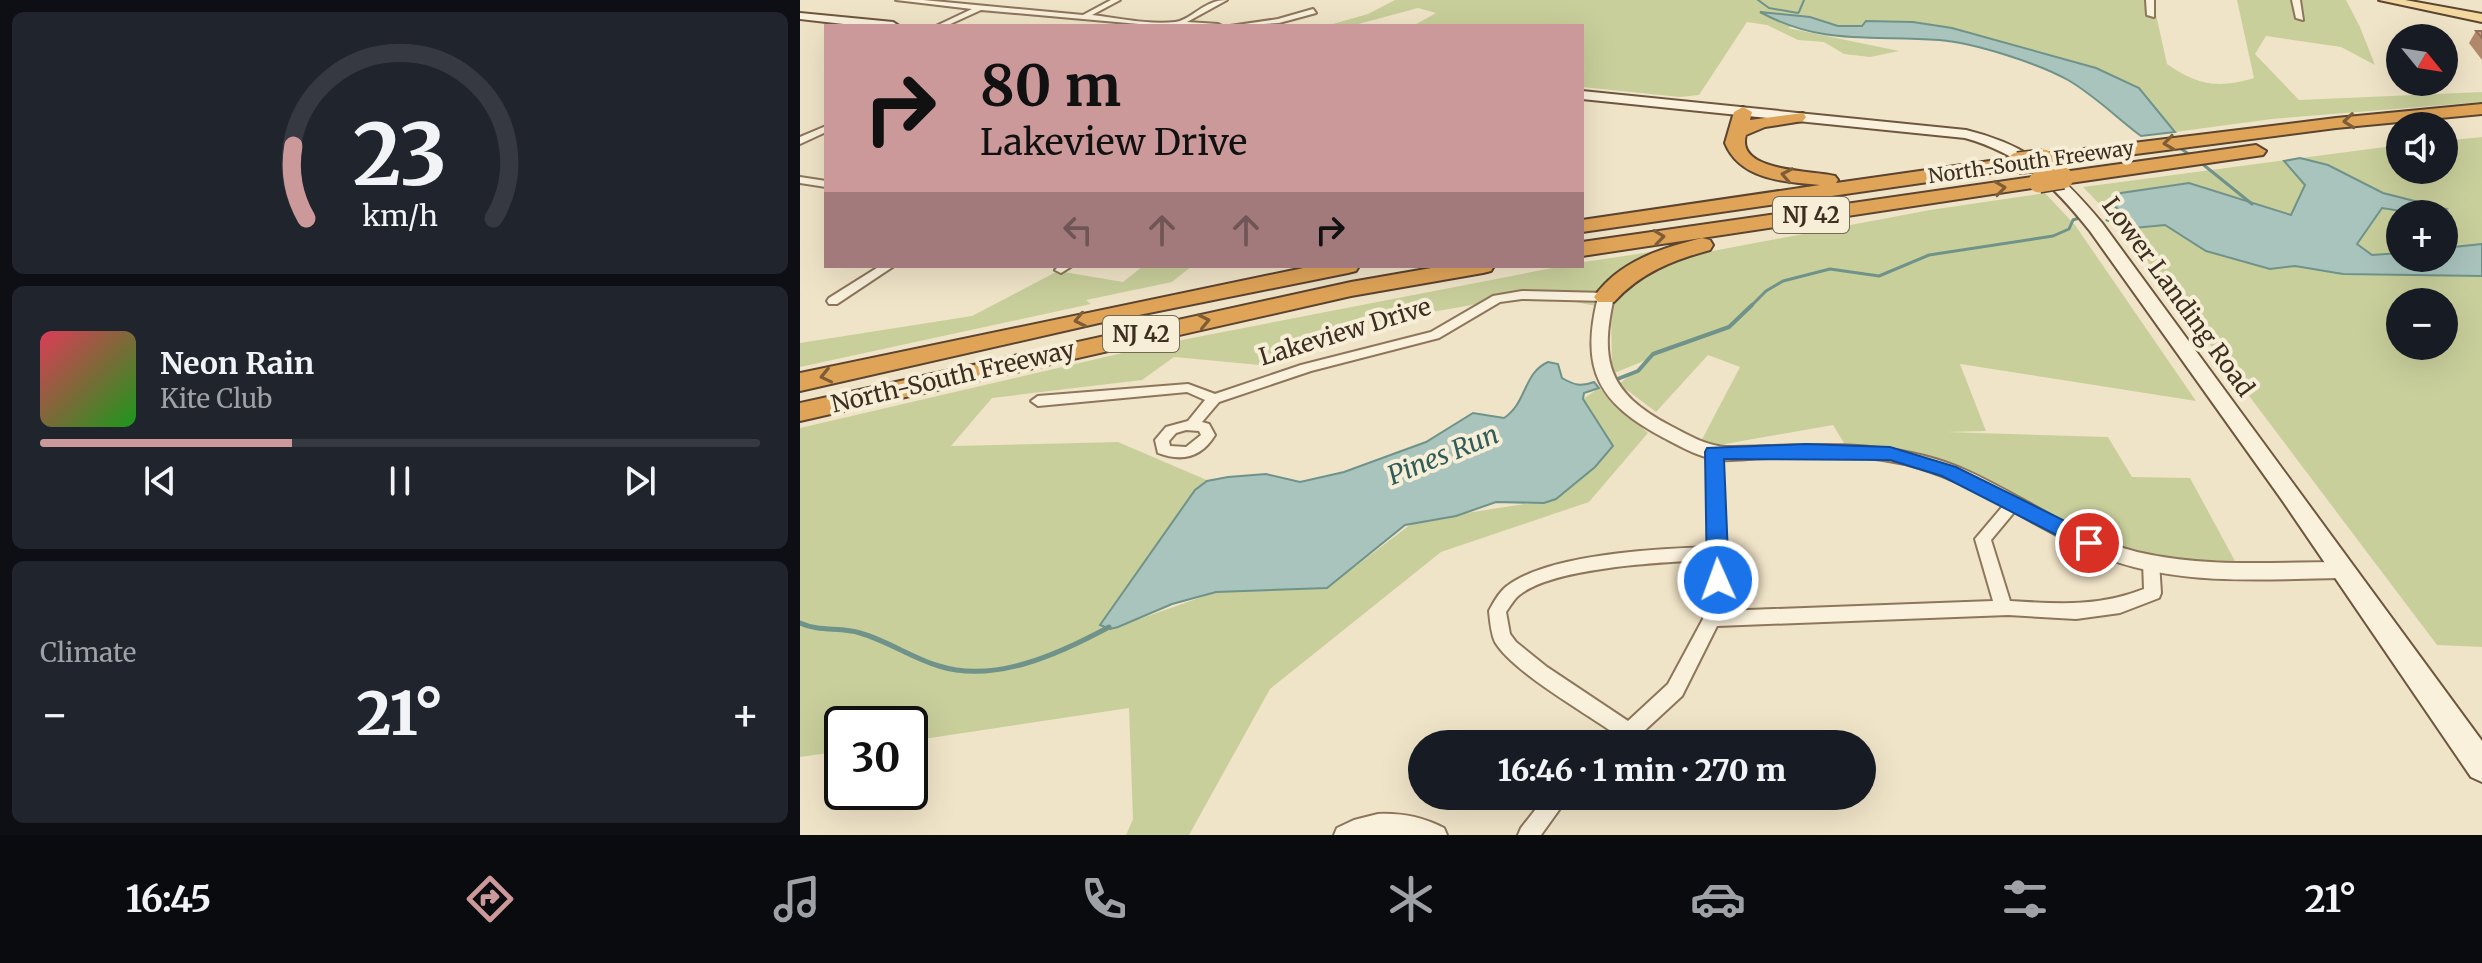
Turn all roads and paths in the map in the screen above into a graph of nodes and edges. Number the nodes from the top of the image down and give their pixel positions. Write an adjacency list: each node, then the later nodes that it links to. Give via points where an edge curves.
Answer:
1 (900, 0): 9 (street)
2 (999, 0): 9 (street)
3 (1116, 0): 13 (street)
4 (1223, 0): 19 (street)
5 (2150, 0): 11 (street)
6 (2296, 0): 15 (street)
7 (2385, 0): 14 (main road)
8 (2398, 0): 14 (main road)
9 (981, 8): 13 (street); 17 (street)
10 (1313, 11): 20 (street)
11 (2151, 15)
12 (800, 16): 16 (main road)
13 (1084, 17): 18 (street)
14 (2482, 17)
15 (2300, 18)
16 (874, 24)
17 (945, 24)
18 (1166, 24)
19 (1180, 24)
20 (1252, 24)
21 (1584, 95): 23 (main road, Lower Landing Road)
22 (2482, 107): 31 (highway, North-South Freeway / NJ 42, one-way to 31, via 2199,138)
23 (1743, 112): 24 (main road, Lower Landing Road); 28 (highway)
24 (1797, 117): 28 (highway); 52 (main road, Lower Landing Road, via 1977,136 2009,147 2044,170 2096,227)
25 (2482, 127): 26 (highway)
26 (2458, 129)
27 (824, 130): 30 (street)
28 (1737, 132): 32 (highway, one-way to 28, via 1832,180 1777,173 1741,157 1734,147)
29 (2386, 136): 31 (highway, North-South Freeway / NJ 42, bridge, via 2063,178)
30 (800, 141)
31 (2041, 171): 32 (highway, North-South Freeway / NJ 42, bridge, via 2018,163); 35 (highway, North-South Freeway / NJ 42, one-way to 31)
32 (1920, 177): 36 (highway, North-South Freeway / NJ 42)
33 (800, 180): 34 (street)
34 (824, 184)
35 (1956, 194): 37 (highway, North-South Freeway / NJ 42, one-way to 35); 41 (highway, via 1681,251 1628,274)
36 (1584, 226)
37 (1584, 249)
38 (885, 268): 42 (street)
39 (1338, 268): 43 (highway, North-South Freeway / NJ 42, one-way to 43)
40 (1472, 268): 46 (highway, North-South Freeway / NJ 42, one-way to 40, via 1320,295)
41 (1606, 297): 44 (street, Lakeview Drive, via 1497,299 1435,335 1306,368); 48 (street, via 1596,352 1606,382 1650,423)
42 (833, 301)
43 (800, 382)
44 (1214, 399): 45 (street, via 1188,388); 47 (street)
45 (1038, 401)
46 (800, 412)
47 (1193, 424)
48 (1714, 452): 49 (street, via 1890,453 1949,471); 50 (street)
49 (2013, 504): 51 (street, via 2111,552); 53 (street, via 1983,539)
50 (1717, 553): 54 (street); 55 (street, via 1649,556 1547,573 1502,600 1496,617 1502,638)
51 (2151, 562): 52 (street); 53 (street, via 2153,593 2120,606 2076,612)
52 (2343, 570): 57 (main road, Lower Landing Road)
53 (2004, 608): 54 (street)
54 (1712, 619): 56 (street, via 1675,690)
55 (1613, 730)
56 (1632, 730)
57 (2482, 767)
58 (1548, 810): 61 (street)
59 (1344, 835): 60 (street, via 1404,822)
60 (1437, 835)
61 (1528, 835)

